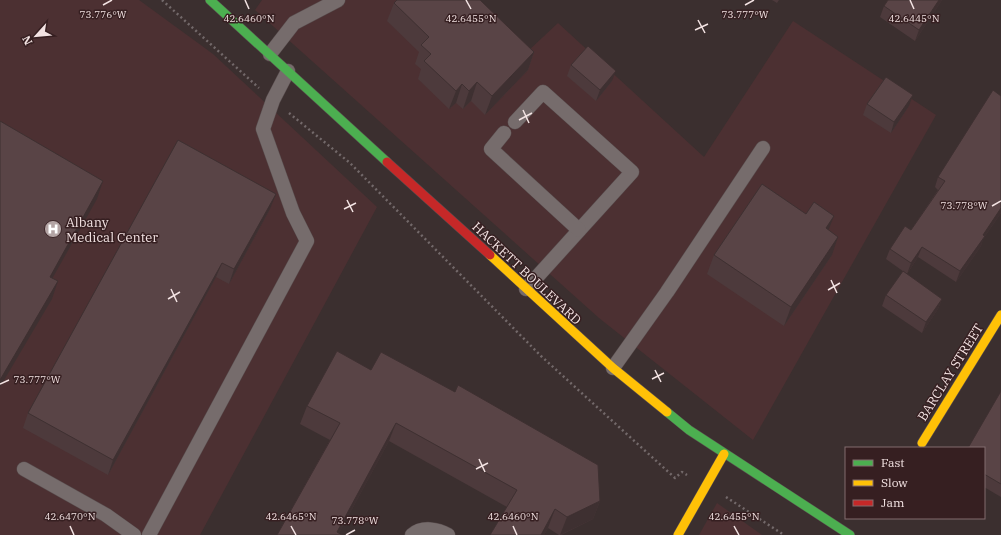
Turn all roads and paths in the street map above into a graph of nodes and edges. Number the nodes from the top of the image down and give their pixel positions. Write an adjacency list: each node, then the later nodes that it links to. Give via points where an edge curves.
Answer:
1 (162, 0): 6 (path)
2 (210, 0): 4 (street, HACKETT BOULEVARD)
3 (338, 0): 4 (lane, via 294,23)
4 (270, 54): 5 (street, HACKETT BOULEVARD)
5 (288, 71): 6 (lane); 11 (street, HACKETT BOULEVARD)
6 (273, 100): 17 (path, via 350,163 541,356 675,478 682,472); 19 (lane, via 263,129 293,213 307,241)
7 (515, 122): 10 (lane, via 543,92 632,172)
8 (504, 133): 10 (lane, via 491,149)
9 (763, 148): 13 (lane)
10 (579, 230): 11 (lane)
11 (526, 290): 13 (street, HACKETT BOULEVARD)
12 (1001, 315): 14 (street, BARCLAY STREET)
13 (613, 368): 15 (street, HACKETT BOULEVARD, via 689,430)
14 (922, 443)
15 (724, 454): 17 (street); 24 (street, HACKETT BOULEVARD)
16 (24, 469): 18 (lane)
17 (705, 487): 22 (street); 23 (path, via 732,500)
18 (134, 535)
19 (149, 535)
20 (412, 535): 21 (lane, via 425,529 439,530)
21 (448, 535)
22 (678, 535)
23 (784, 535)
24 (850, 535)

